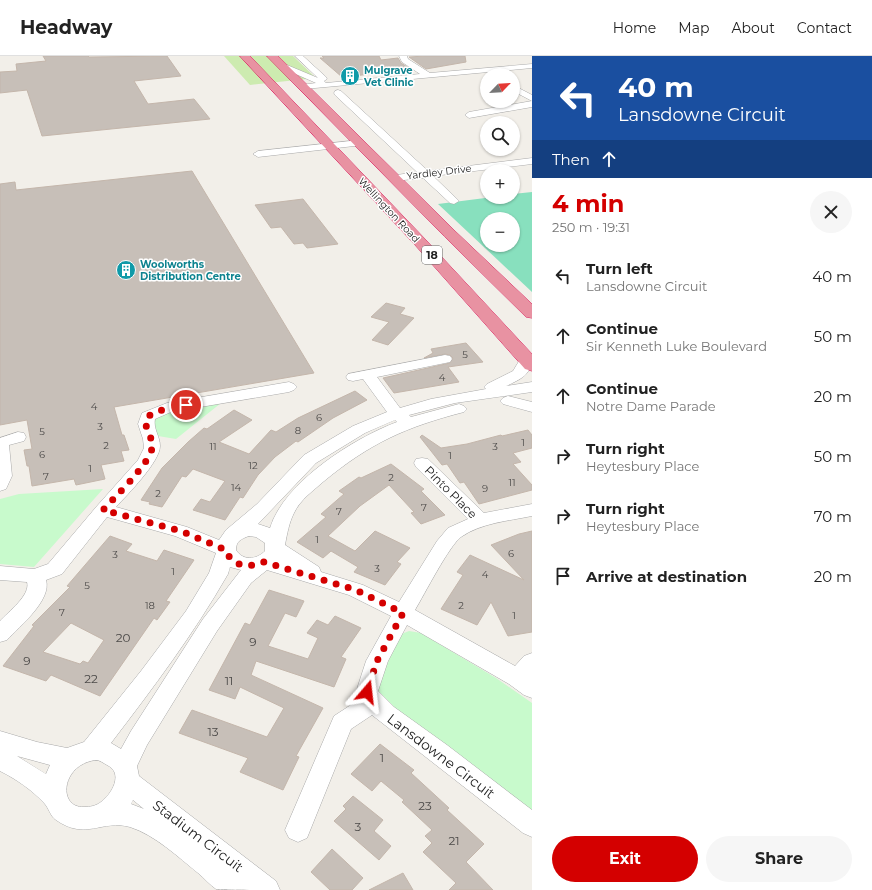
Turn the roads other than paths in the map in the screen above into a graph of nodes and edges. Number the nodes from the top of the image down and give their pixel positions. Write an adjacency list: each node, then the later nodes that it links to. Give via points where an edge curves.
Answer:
1 (271, 56): 4 (highway, via 263,62); 6 (highway, 18)
2 (299, 56): 10 (street)
3 (403, 56): 9 (street)
4 (245, 57): 13 (highway, Wellington Road / 18)
5 (532, 66): 7 (street)
6 (284, 67): 10 (street, via 317,82); 12 (highway, 18)
7 (520, 68)
8 (480, 73): 9 (street)
9 (429, 76): 11 (street)
10 (326, 82): 11 (street); 12 (street)
11 (350, 83): 17 (street, via 317,94)
12 (304, 87): 13 (highway); 17 (highway, 18)
13 (276, 90): 21 (highway, Wellington Road / 18)
14 (520, 91): 16 (street)
15 (338, 93): 24 (street)
16 (532, 99)
17 (319, 102): 20 (highway, 18)
18 (532, 104): 19 (street)
19 (469, 115)
20 (360, 143): 21 (street); 25 (highway, 18)
21 (330, 146): 22 (street); 29 (highway, Wellington Road / 18)
22 (258, 154)
23 (532, 161): 24 (street, Yardley Drive)
24 (425, 174): 25 (street, Yardley Drive); 26 (street)
25 (394, 178): 27 (highway, 18)
26 (454, 201)
27 (532, 313)
28 (445, 360): 36 (street, via 360,375)
29 (529, 362): 32 (street, via 519,374 506,382)
30 (532, 387): 32 (street)
31 (289, 388): 41 (street, via 167,408 148,416 146,427 153,446 151,454)
32 (466, 397): 36 (street, via 419,406)
33 (532, 397): 34 (street)
34 (508, 401): 35 (street); 36 (street)
35 (532, 407)
36 (402, 418): 44 (street, via 360,429 311,458); 45 (street, via 339,459 306,488 287,509)
37 (18, 437): 38 (street)
38 (0, 443): 40 (street, via 4,470)
39 (422, 463): 43 (street, Pinto Place)
40 (0, 485)
41 (103, 510): 44 (street); 47 (street, via 55,568)
42 (532, 510): 43 (street)
43 (480, 520): 48 (street, via 454,533)
44 (229, 544): 45 (street, via 229,557 241,564 256,565); 45 (street, via 247,530 263,532 273,541); 54 (street, via 218,574 193,616 149,677)
45 (270, 555): 48 (street, via 324,580 356,590); 56 (street, via 244,578 210,625 139,738)
46 (0, 573): 47 (street)
47 (35, 576): 49 (street, via 38,586 34,598)
48 (403, 613): 51 (street); 52 (street, via 377,661 367,692)
49 (0, 634)
50 (532, 662): 51 (street)
51 (524, 684)
52 (373, 702): 59 (street, Lansdowne Circuit); 60 (street, via 342,723)
53 (0, 741): 54 (street, via 37,752)
54 (80, 754): 56 (street, via 101,750 110,753 119,758); 57 (street, via 62,766 53,786)
55 (0, 760): 57 (street, via 28,774)
56 (126, 773): 58 (street, via 126,791 121,801); 62 (street, Stadium Circuit, via 180,824 229,858)
57 (54, 796): 58 (street, via 65,812 75,817)
58 (102, 815): 61 (street, Stadium Circuit, via 118,813 137,818 162,832)
59 (532, 825)
60 (298, 830)
61 (238, 890)
62 (267, 890)

